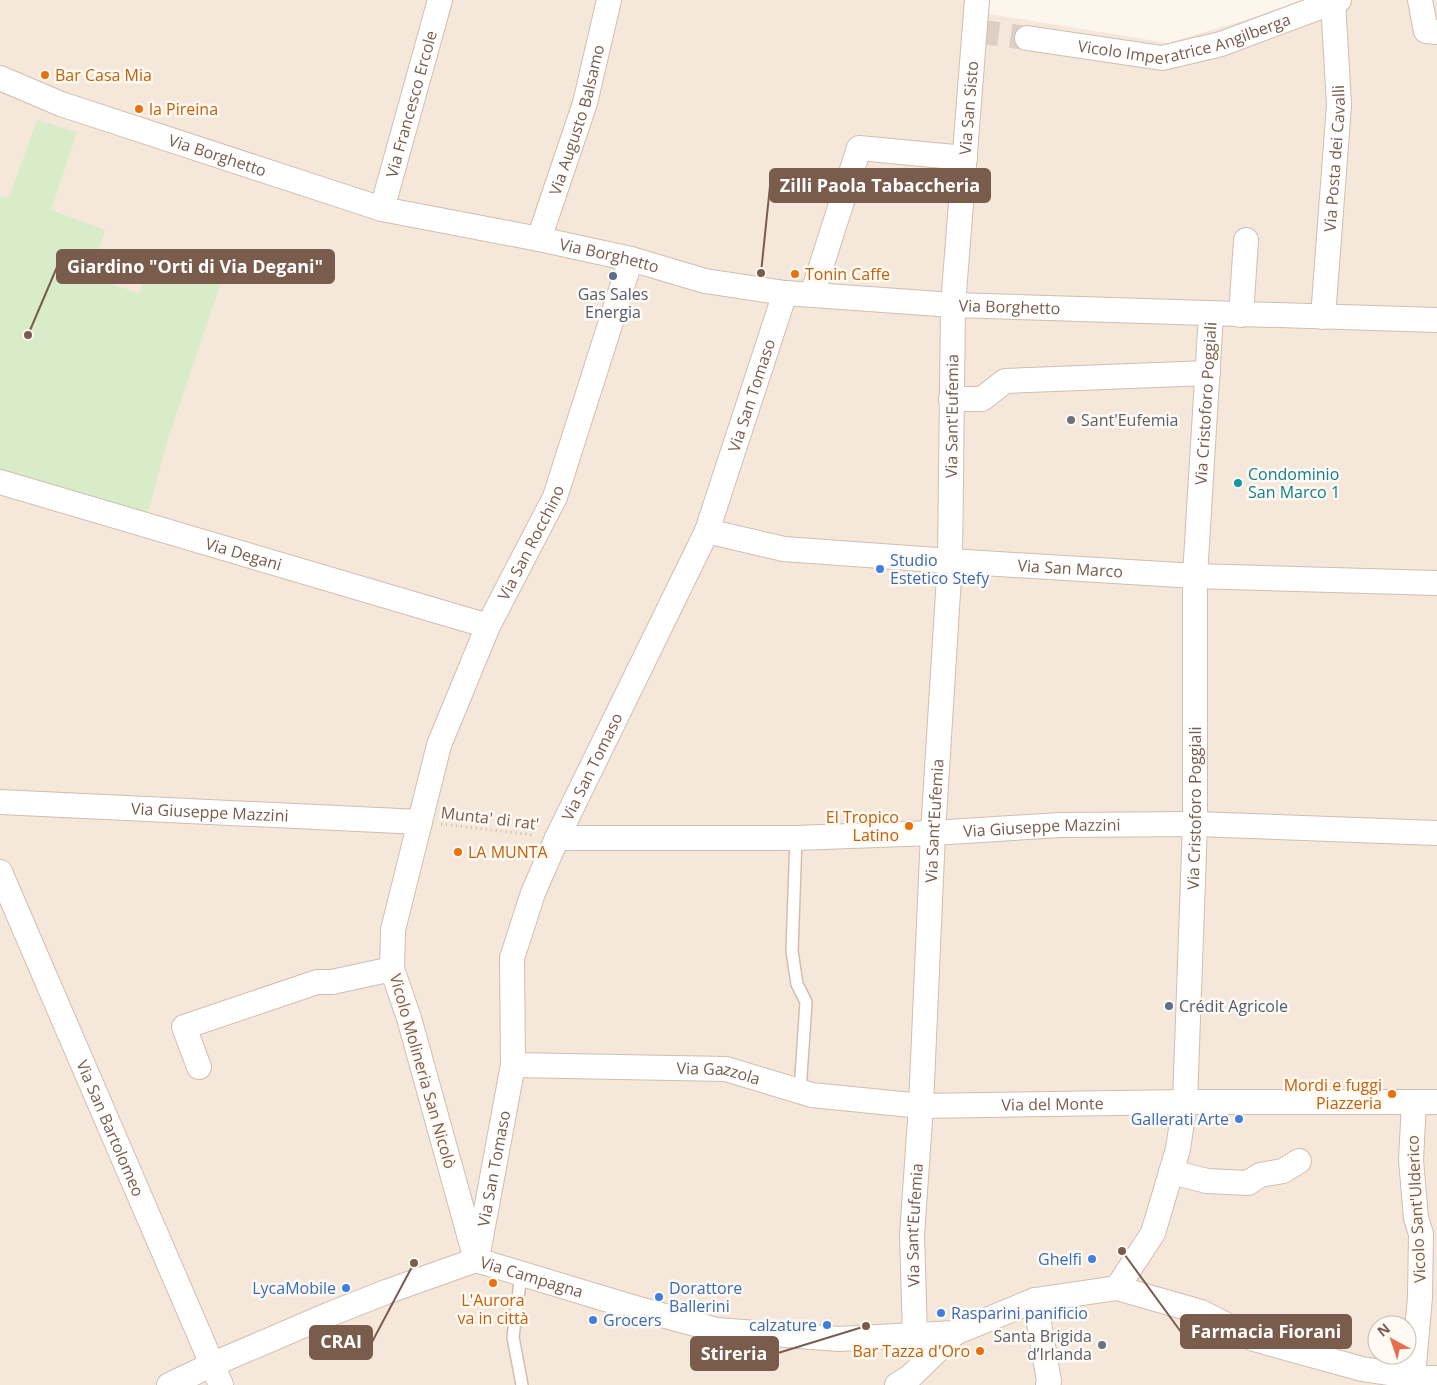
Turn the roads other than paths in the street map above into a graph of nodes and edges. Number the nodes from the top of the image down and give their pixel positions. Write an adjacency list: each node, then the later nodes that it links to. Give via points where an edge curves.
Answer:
1 (440, 0): 10 (street, Via Francesco Ercole)
2 (609, 0): 11 (street, Via Augusto Balsamo, via 585,103)
3 (977, 0): 9 (street, Via San Sisto)
4 (1420, 0): 6 (street, via 1426,31)
5 (1336, 1): 7 (street, Vicolo Imperatrice Angilberga, via 1221,44 1162,58); 19 (street, Via Posta dei Cavalli, via 1339,105)
6 (1437, 32)
7 (1027, 38)
8 (0, 78): 10 (street, Via Borghetto, via 61,104)
9 (965, 158): 15 (street, via 859,148); 16 (street, Via San Sisto)
10 (382, 209): 11 (street, Via Borghetto)
11 (539, 239): 13 (street, Via Borghetto)
12 (1246, 240): 18 (street)
13 (631, 260): 14 (street, Via Borghetto, via 705,280); 28 (street, Via San Rocchino, via 555,497)
14 (785, 293): 15 (street, Via Borghetto); 24 (street, Via San Tomaso)
15 (812, 295): 16 (street, Via Borghetto)
16 (953, 305): 17 (street, Via Borghetto); 22 (street, Via Sant'Eufemia)
17 (1212, 314): 18 (street, Via Borghetto); 21 (street, Via Cristoforo Poggiali)
18 (1241, 315): 19 (street, Via Borghetto)
19 (1323, 317): 20 (street, Via Borghetto)
20 (1437, 320)
21 (1208, 373): 22 (street, via 1005,382 982,399); 26 (street, Via Cristoforo Poggiali)
22 (951, 399): 25 (street, Via Sant'Eufemia)
23 (0, 482): 28 (street, Via Degani)
24 (707, 531): 25 (street, Via San Marco, via 784,549); 34 (street, Via San Tomaso)
25 (950, 561): 26 (street, Via San Marco); 32 (street, Via Sant'Eufemia)
26 (1196, 576): 27 (street, Via San Marco); 31 (street, Via Cristoforo Poggiali)
27 (1437, 584)
28 (488, 626): 30 (street, Via San Rocchino, via 439,745)
29 (0, 802): 30 (street, Via Giuseppe Mazzini)
30 (420, 822): 37 (street, Vicolo Molineria San Nicolò, via 393,930)
31 (1195, 824): 32 (street, Via Giuseppe Mazzini, via 1060,825); 33 (street, Via Giuseppe Mazzini); 41 (street, Via Cristoforo Poggiali)
32 (933, 832): 35 (street, Via Giuseppe Mazzini); 43 (street, Via Sant'Eufemia)
33 (1437, 833)
34 (557, 838): 35 (street, Via Giuseppe Mazzini); 38 (street, Via San Tomaso, via 533,893 512,958)
35 (796, 838): 40 (lane, via 792,951 797,984 806,1002)
36 (0, 872): 52 (street, Via San Bartolomeo)
37 (392, 969): 39 (street, via 332,982 317,982 184,1027); 46 (street, Vicolo Molineria San Nicolò, via 409,1018)
38 (512, 1065): 40 (street, Via Gazzola, via 726,1069); 46 (street, Via San Tomaso)
39 (199, 1067)
40 (800, 1091): 43 (street, Via Gazzola)
41 (1185, 1102): 42 (street, Via del Monte); 43 (street, Via del Monte); 45 (street, Via Cristoforo Poggiali)
42 (1425, 1102): 53 (street, Vicolo Sant'Ulderico, via 1411,1160 1420,1234 1420,1297)
43 (921, 1106): 51 (street, Via Sant'Eufemia, via 912,1235)
44 (1299, 1162): 45 (street, via 1283,1171 1260,1175 1248,1183 1207,1181)
45 (1171, 1172): 48 (street, Via Cristoforo Poggiali, via 1153,1233)
46 (476, 1260): 47 (street, Via Campagna); 52 (street, Via Campagna, via 386,1292)
47 (521, 1274): 51 (street, Via Campagna, via 717,1330 838,1339); 58 (lane, via 513,1337)
48 (1117, 1288): 49 (street); 54 (street, via 1200,1312 1254,1339)
49 (1035, 1300): 50 (street); 59 (street)
50 (955, 1333): 51 (street, Via Campagna); 56 (street)
51 (915, 1335)
52 (216, 1375): 57 (street, Via Campagna)
53 (1412, 1376): 54 (street); 55 (street)
54 (1361, 1377)
55 (1437, 1378)
56 (903, 1381)
57 (169, 1385)
58 (522, 1385)
59 (1048, 1385)

